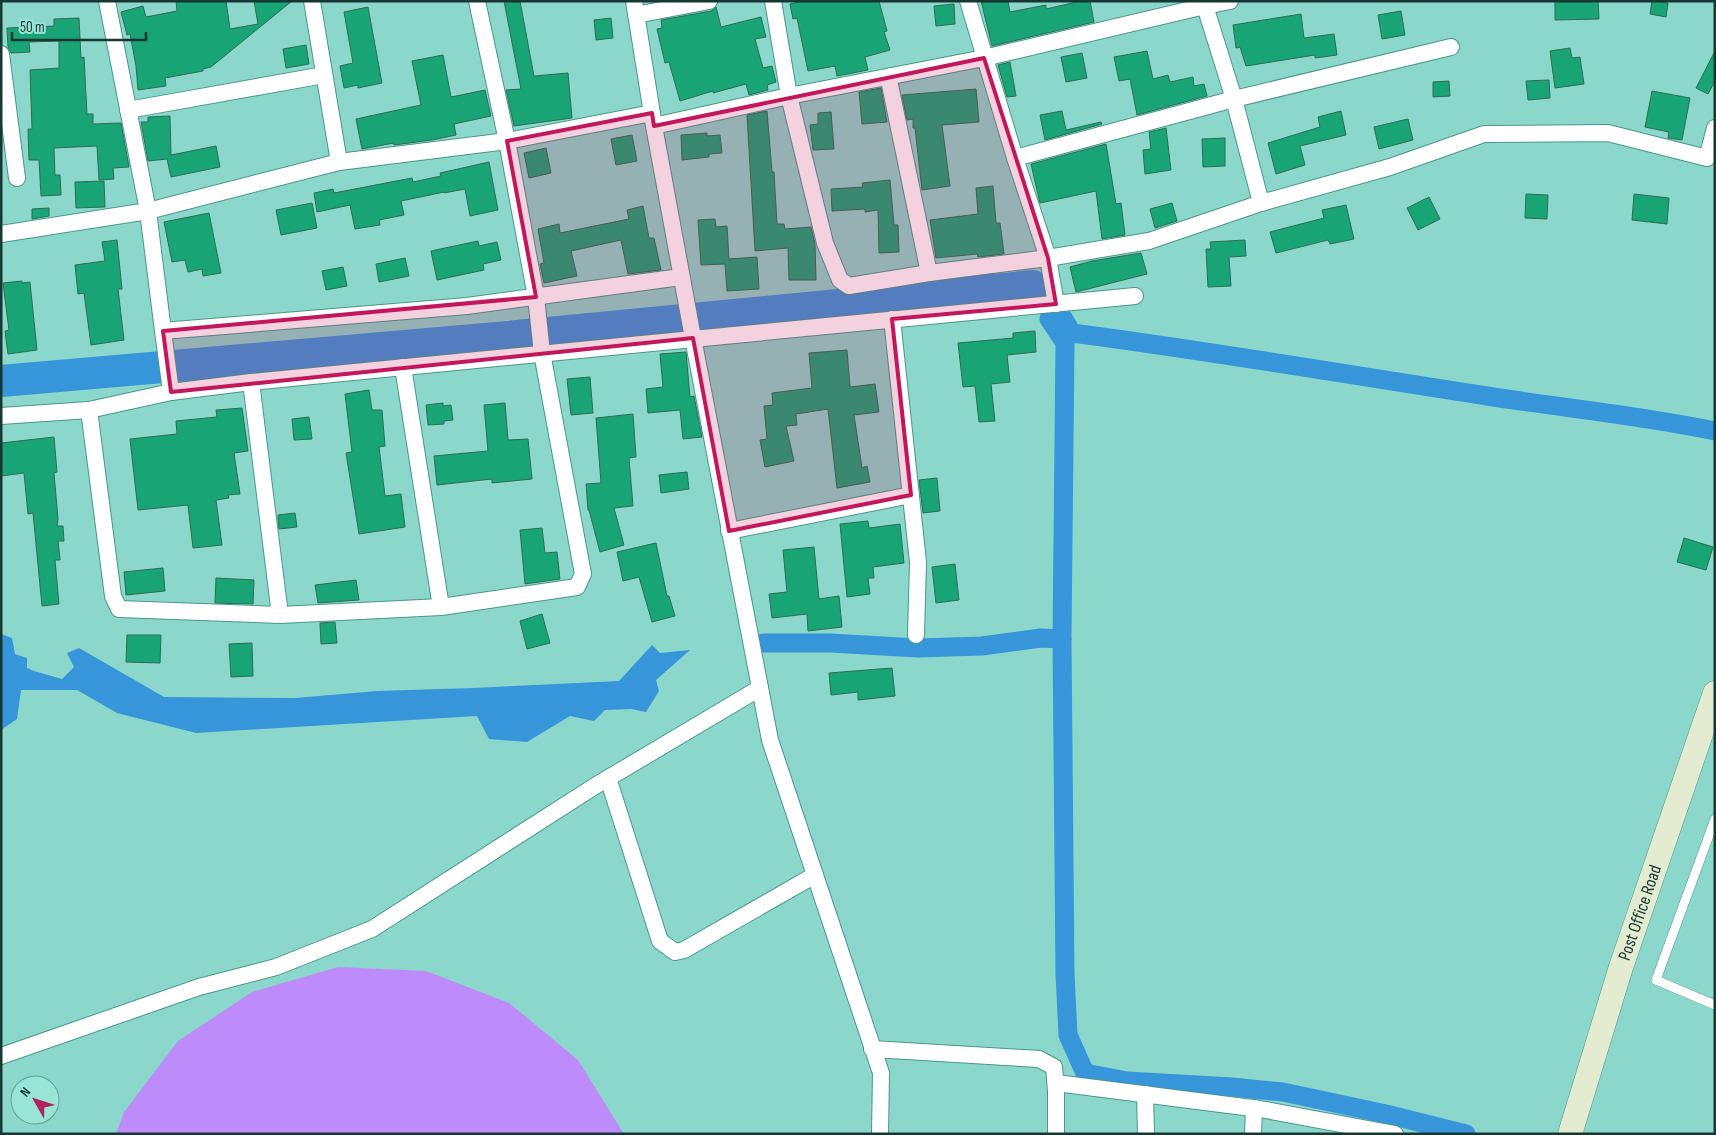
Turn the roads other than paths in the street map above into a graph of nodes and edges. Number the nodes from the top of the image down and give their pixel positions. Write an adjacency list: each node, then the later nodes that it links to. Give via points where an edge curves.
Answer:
1 (107, 1): 17 (street)
2 (312, 1): 13 (street)
3 (477, 1): 20 (street)
4 (709, 1): 9 (street)
5 (773, 1): 15 (street)
6 (968, 1): 12 (street)
7 (1230, 1): 8 (street)
8 (1204, 4): 12 (street); 16 (street)
9 (635, 8): 18 (street)
10 (1451, 46): 16 (street)
11 (1, 54): 23 (street)
12 (984, 58): 14 (street); 21 (street)
13 (324, 75): 17 (street); 22 (street)
14 (890, 76): 15 (street); 28 (street)
15 (789, 96): 18 (street); 28 (street, via 826,243 840,280 849,286)
16 (1234, 99): 21 (street); 24 (street)
17 (128, 110): 25 (street)
18 (653, 120): 20 (street); 29 (street)
19 (1715, 128): 24 (street, via 1707,158 1608,133 1484,134 1390,167)
20 (507, 140): 22 (street); 31 (street)
21 (1015, 158): 27 (street)
22 (339, 162): 25 (street)
23 (17, 178)
24 (1261, 203): 27 (street, via 1149,241)
25 (148, 211): 26 (street); 34 (street)
26 (1, 234)
27 (1048, 258): 28 (street); 32 (street)
28 (928, 273)
29 (682, 277): 31 (street); 35 (street)
30 (1135, 296): 32 (street)
31 (536, 297): 34 (street, via 466,306); 36 (street)
32 (1056, 304): 33 (street)
33 (892, 319): 35 (street); 42 (street)
34 (163, 331): 39 (street)
35 (693, 338): 36 (street); 43 (street)
36 (542, 353): 37 (street); 44 (street, via 583,574 577,586)
37 (403, 367): 38 (street); 44 (street)
38 (251, 382): 39 (street); 45 (street)
39 (171, 392): 40 (street)
40 (89, 410): 41 (street); 45 (street, via 113,596 119,609)
41 (1, 416)
42 (911, 495): 43 (street); 46 (street, via 918,562)
43 (729, 531): 47 (street)
44 (442, 607): 45 (street)
45 (280, 615)
46 (916, 635)
47 (760, 688): 49 (street); 51 (street, via 770,740)
48 (1715, 693): 64 (street, Post Office Road, via 1621,967)
49 (608, 778): 51 (street, via 660,941 675,952 684,950); 54 (street, via 372,929 276,967 199,987)
50 (1715, 819): 52 (lane, via 1656,980)
51 (815, 875): 53 (street)
52 (1715, 1004)
53 (872, 1049): 55 (street, via 1038,1059 1054,1067); 59 (street, via 881,1074)
54 (1, 1056)
55 (1056, 1083): 56 (street); 60 (street)
56 (1146, 1094): 57 (street); 61 (street)
57 (1254, 1108): 58 (street); 62 (street)
58 (1370, 1132): 63 (street)
59 (880, 1134)
60 (1056, 1134)
61 (1146, 1134)
62 (1254, 1134)
63 (1395, 1134)
64 (1570, 1134)

